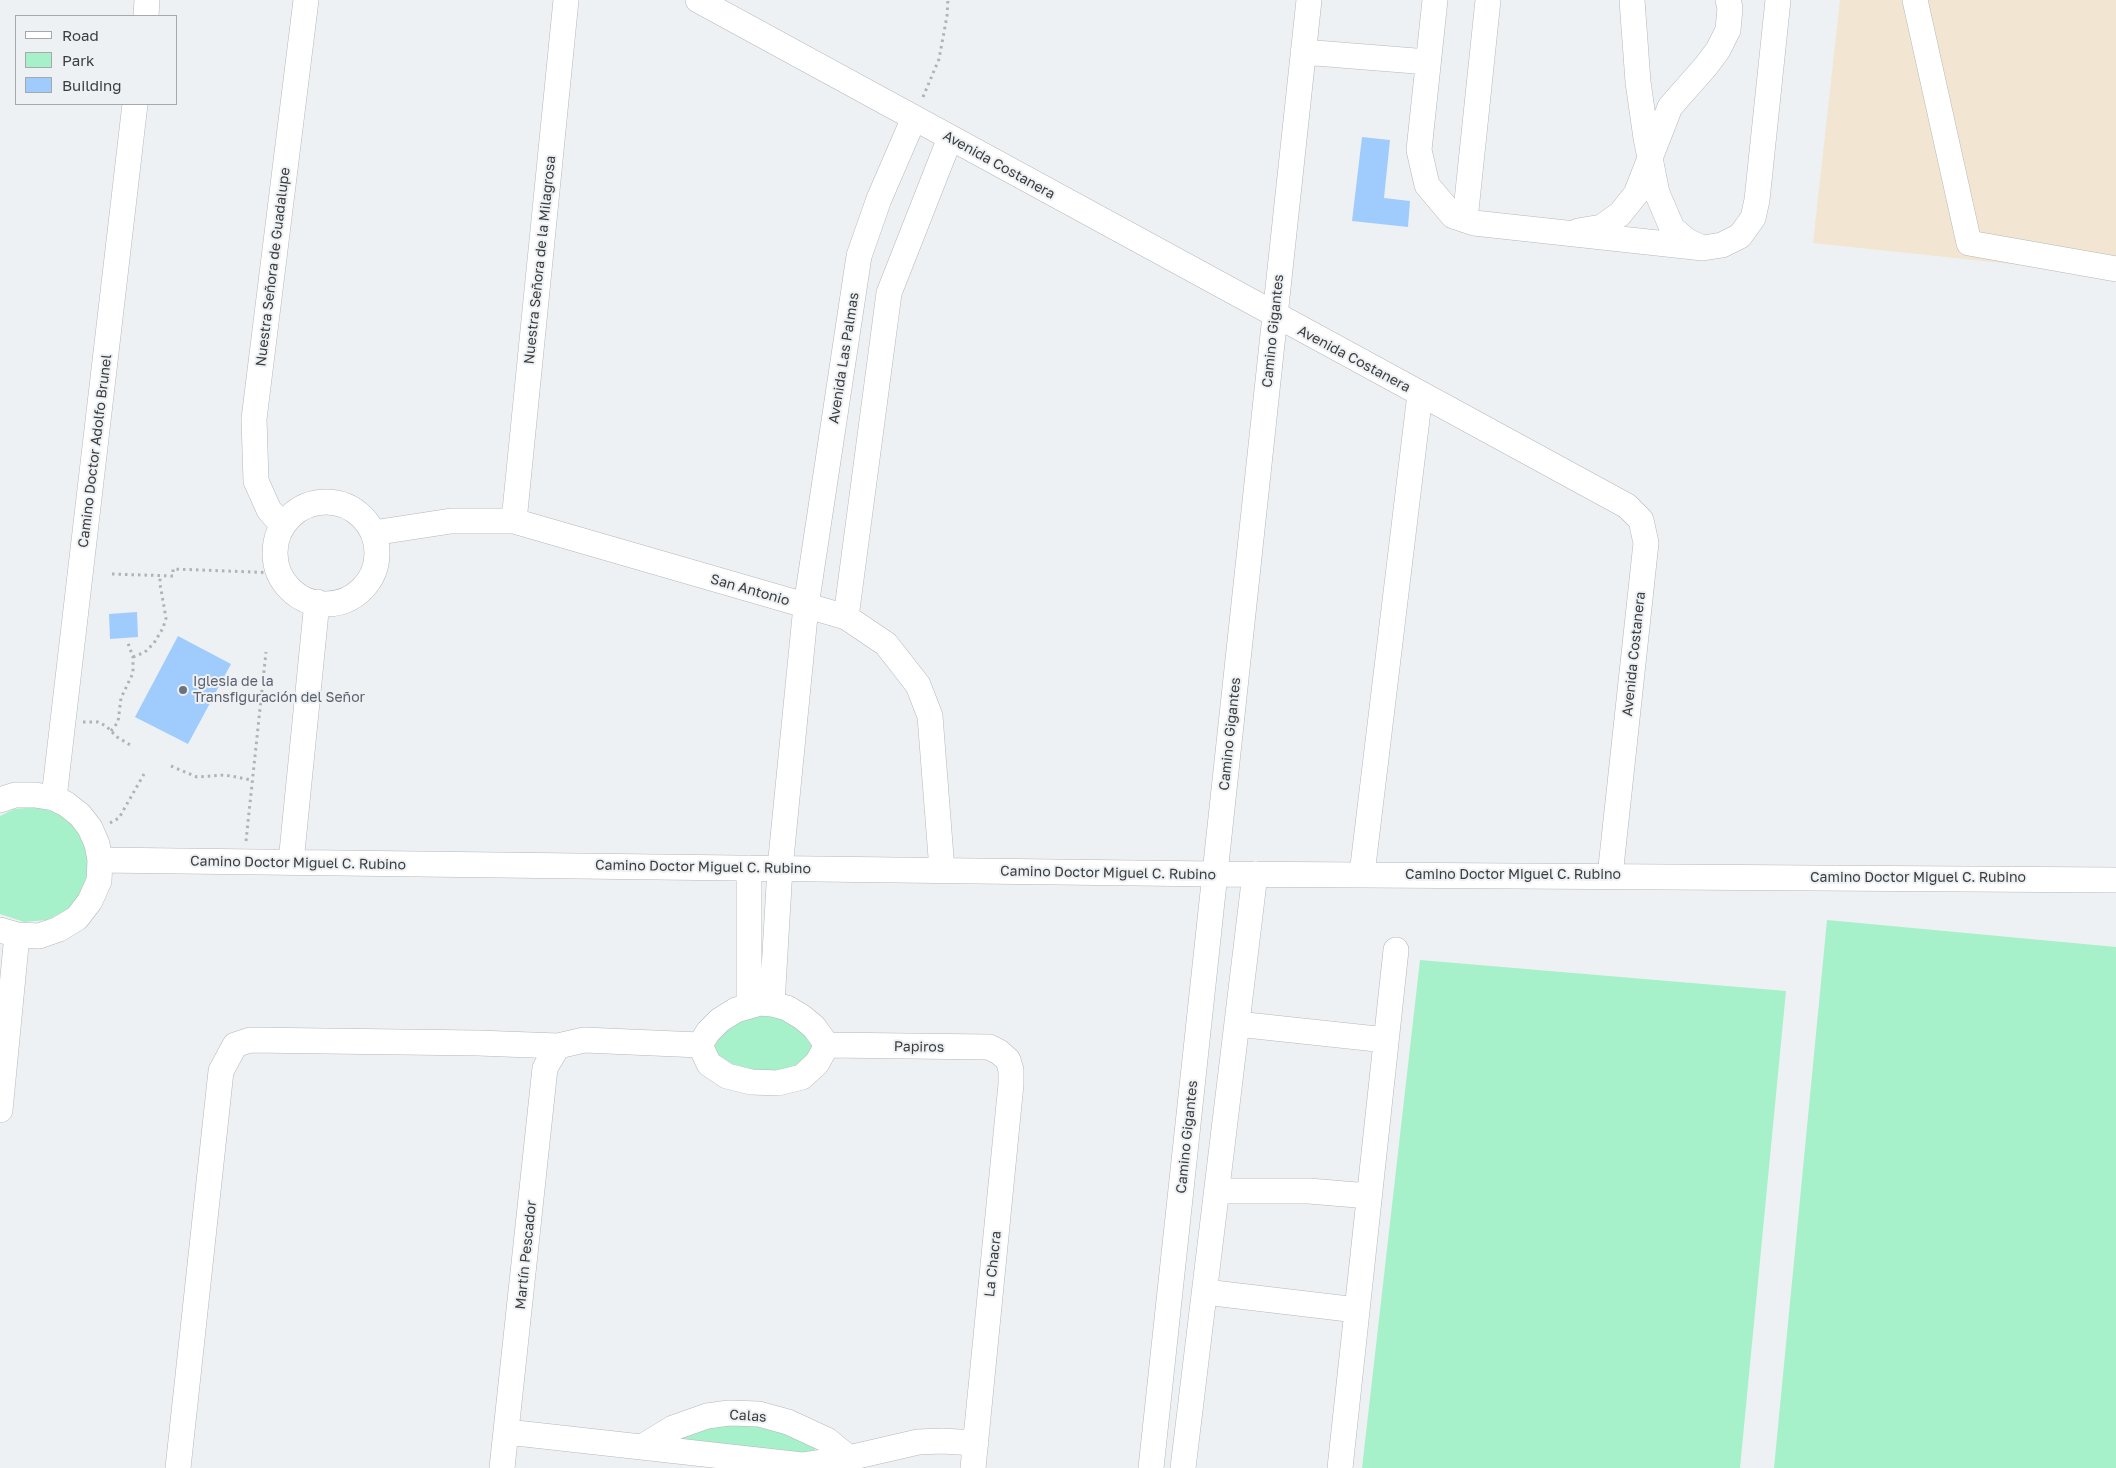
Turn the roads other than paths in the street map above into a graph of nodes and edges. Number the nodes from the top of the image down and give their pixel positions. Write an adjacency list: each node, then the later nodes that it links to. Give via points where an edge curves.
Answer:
1 (148, 0): 12 (street)
2 (306, 0): 26 (street, Nuestra Señora de Guadalupe, via 254,419 256,481 269,510)
3 (566, 0): 25 (street, Nuestra Señora de la Milagrosa)
4 (698, 0): 16 (street, Avenida Costanera)
5 (1309, 0): 13 (street, Camino Gigantes)
6 (1435, 0): 14 (street)
7 (1488, 0): 19 (street)
8 (1632, 0): 18 (street, via 1638,82)
9 (1728, 0): 18 (street, via 1728,30 1718,50 1670,107)
10 (1778, 0): 21 (street, via 1753,218 1740,236 1722,245)
11 (1915, 0): 22 (street, via 1969,243)
12 (146, 15)
13 (1303, 52): 14 (street); 23 (street, Camino Gigantes)
14 (1428, 62): 19 (street, via 1419,150 1422,168 1427,185 1437,200 1453,216)
15 (135, 105): 31 (street, Camino Doctor Adolfo Brunel)
16 (914, 118): 17 (street, Avenida Costanera); 29 (street, Avenida Las Palmas, via 879,199 859,256)
17 (950, 138): 23 (street, Avenida Costanera); 30 (street, via 889,293)
18 (1650, 156): 20 (street, via 1636,194 1620,214 1602,227); 21 (street, via 1657,192 1672,228 1687,241)
19 (1465, 220): 20 (street)
20 (1568, 234): 21 (street)
21 (1703, 248)
22 (2116, 269)
23 (1275, 316): 24 (street, Avenida Costanera); 38 (street, Camino Gigantes)
24 (1420, 394): 40 (street); 41 (street, Avenida Costanera, via 1627,506 1641,520 1646,543)
25 (514, 521): 27 (street, San Antonio, via 451,521); 29 (street, San Antonio)
26 (283, 526): 27 (street, via 301,509 324,502 337,503 359,513); 28 (street, via 276,549 280,573 294,592)
27 (373, 533): 28 (street, via 377,556 370,580 352,597 329,604)
28 (316, 602): 34 (street)
29 (806, 606): 30 (street, San Antonio); 36 (street, Avenida Las Palmas)
30 (846, 617): 37 (street, San Antonio, via 886,644 918,685 930,716)
31 (54, 798): 32 (street, via 35,794); 33 (street, via 80,815 97,844)
32 (0, 800)
33 (100, 860): 34 (street, Camino Doctor Miguel C. Rubino); 43 (street, via 98,881 90,901 77,918 59,930 39,936)
34 (291, 862): 35 (street, Camino Doctor Miguel C. Rubino)
35 (749, 868): 36 (street, Camino Doctor Miguel C. Rubino); 45 (street)
36 (780, 868): 37 (street, Camino Doctor Miguel C. Rubino); 45 (street)
37 (942, 870): 38 (street, Camino Doctor Miguel C. Rubino)
38 (1215, 874): 39 (street, Camino Doctor Miguel C. Rubino); 64 (street, Camino Gigantes)
39 (1255, 874): 40 (street, Camino Doctor Miguel C. Rubino); 46 (street)
40 (1362, 874): 41 (street, Camino Doctor Miguel C. Rubino)
41 (1610, 876): 42 (street, Camino Doctor Miguel C. Rubino)
42 (2116, 880)
43 (9, 933): 52 (street)
44 (1396, 950): 47 (street)
45 (761, 1005): 49 (street, via 736,1010 720,1020); 50 (street, via 787,1008 802,1017 814,1027)
46 (1237, 1024): 47 (street); 53 (street)
47 (1386, 1040): 54 (street)
48 (558, 1046): 49 (street, via 584,1040); 57 (street, Martín Pescador, via 545,1068); 61 (street, via 250,1040 235,1045 221,1072)
49 (700, 1046): 50 (street, via 709,1064 727,1076 751,1082 778,1083 802,1077 817,1063)
50 (827, 1046): 51 (street, Papiros, via 989,1048)
51 (1008, 1060): 58 (street, La Chacra, via 1012,1084)
52 (0, 1110)
53 (1217, 1191): 54 (street, via 1309,1191); 55 (street)
54 (1369, 1196): 56 (street)
55 (1205, 1292): 56 (street); 65 (street)
56 (1357, 1310): 66 (street)
57 (508, 1432): 59 (street); 62 (street, Martín Pescador)
58 (976, 1443): 60 (street, via 918,1442); 63 (street, La Chacra)
59 (642, 1446): 60 (street, via 802,1466); 60 (street, Calas, via 673,1428 707,1416 759,1414 788,1422 827,1440)
60 (849, 1458)
61 (178, 1468)
62 (502, 1468)
63 (973, 1468)
64 (1150, 1468)
65 (1183, 1468)
66 (1340, 1468)

